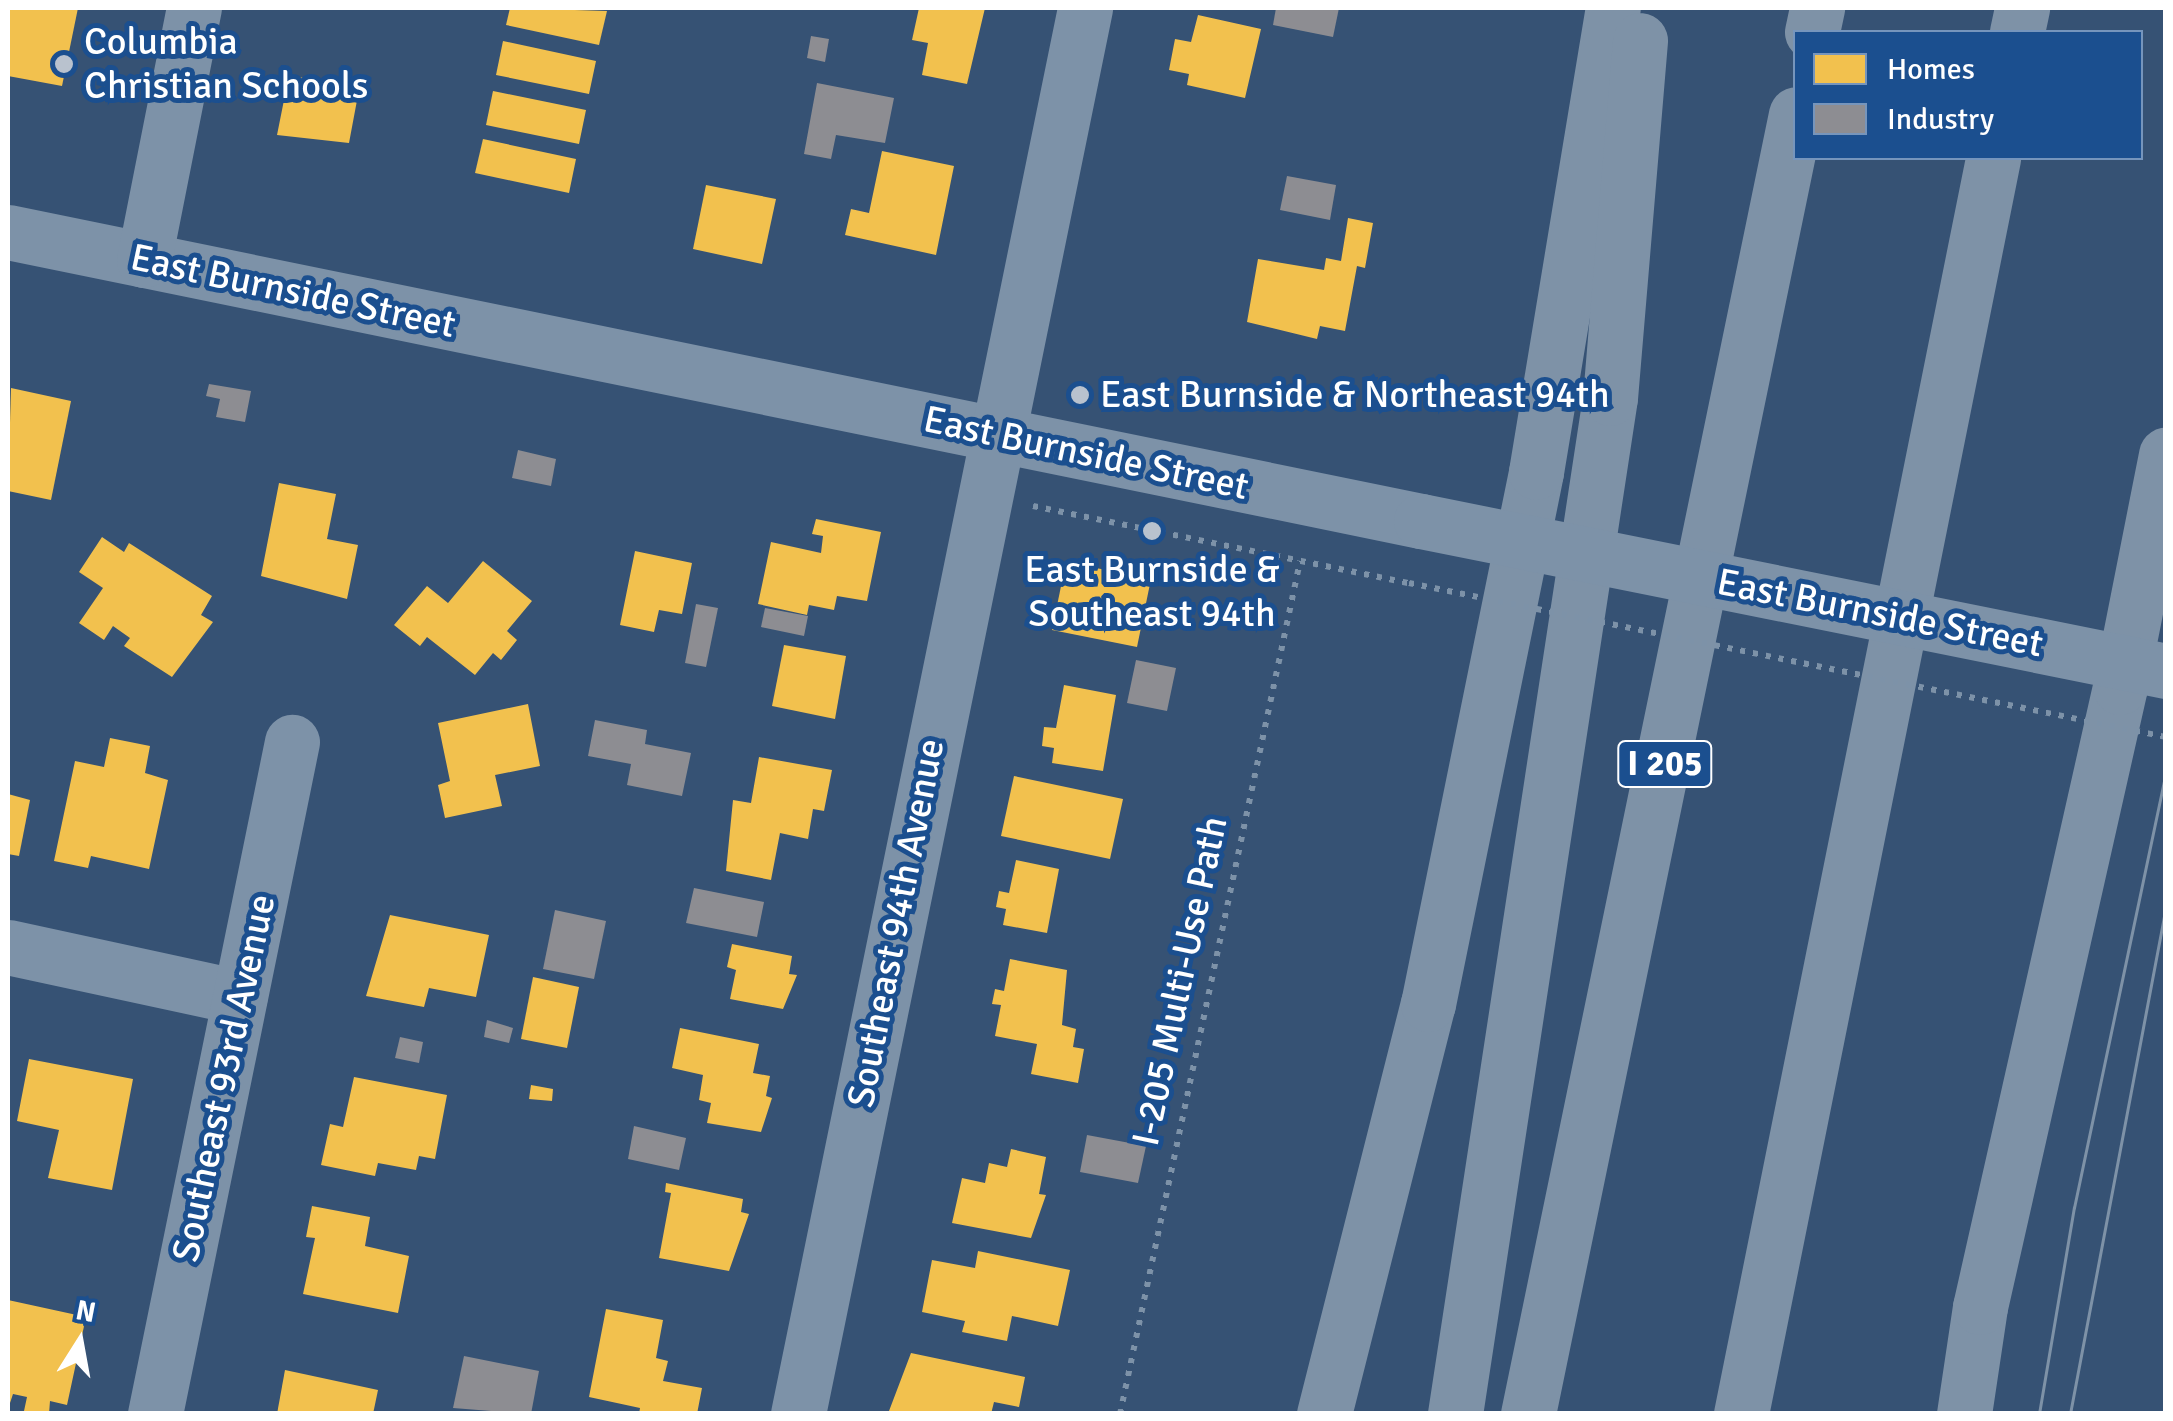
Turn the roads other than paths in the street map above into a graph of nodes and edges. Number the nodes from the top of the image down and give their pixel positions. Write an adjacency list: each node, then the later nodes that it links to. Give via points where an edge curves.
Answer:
1 (194, 8): 8 (street)
2 (1085, 8): 9 (street, Southeast 94th Avenue)
3 (1613, 8): 18 (highway, via 1536,472 1428,1004)
4 (1642, 8): 19 (highway, via 1610,398)
5 (1793, 129): 20 (highway, I 205)
6 (1993, 160): 21 (highway)
7 (8, 232): 8 (street, East Burnside Street)
8 (144, 260): 9 (street, East Burnside Street)
9 (998, 434): 11 (street, East Burnside Street, bridge); 17 (street, Southeast 94th Avenue)
10 (2166, 454): 15 (highway)
11 (2166, 671)
12 (292, 742): 14 (street, Southeast 93rd Avenue)
13 (8, 947): 14 (street)
14 (240, 996): 16 (street, Southeast 93rd Avenue)
15 (1980, 1307): 22 (highway); 23 (highway)
16 (155, 1414)
17 (798, 1414)
18 (1324, 1414)
19 (1455, 1414)
20 (1528, 1414)
21 (1741, 1414)
22 (1944, 1414)
23 (1964, 1414)

